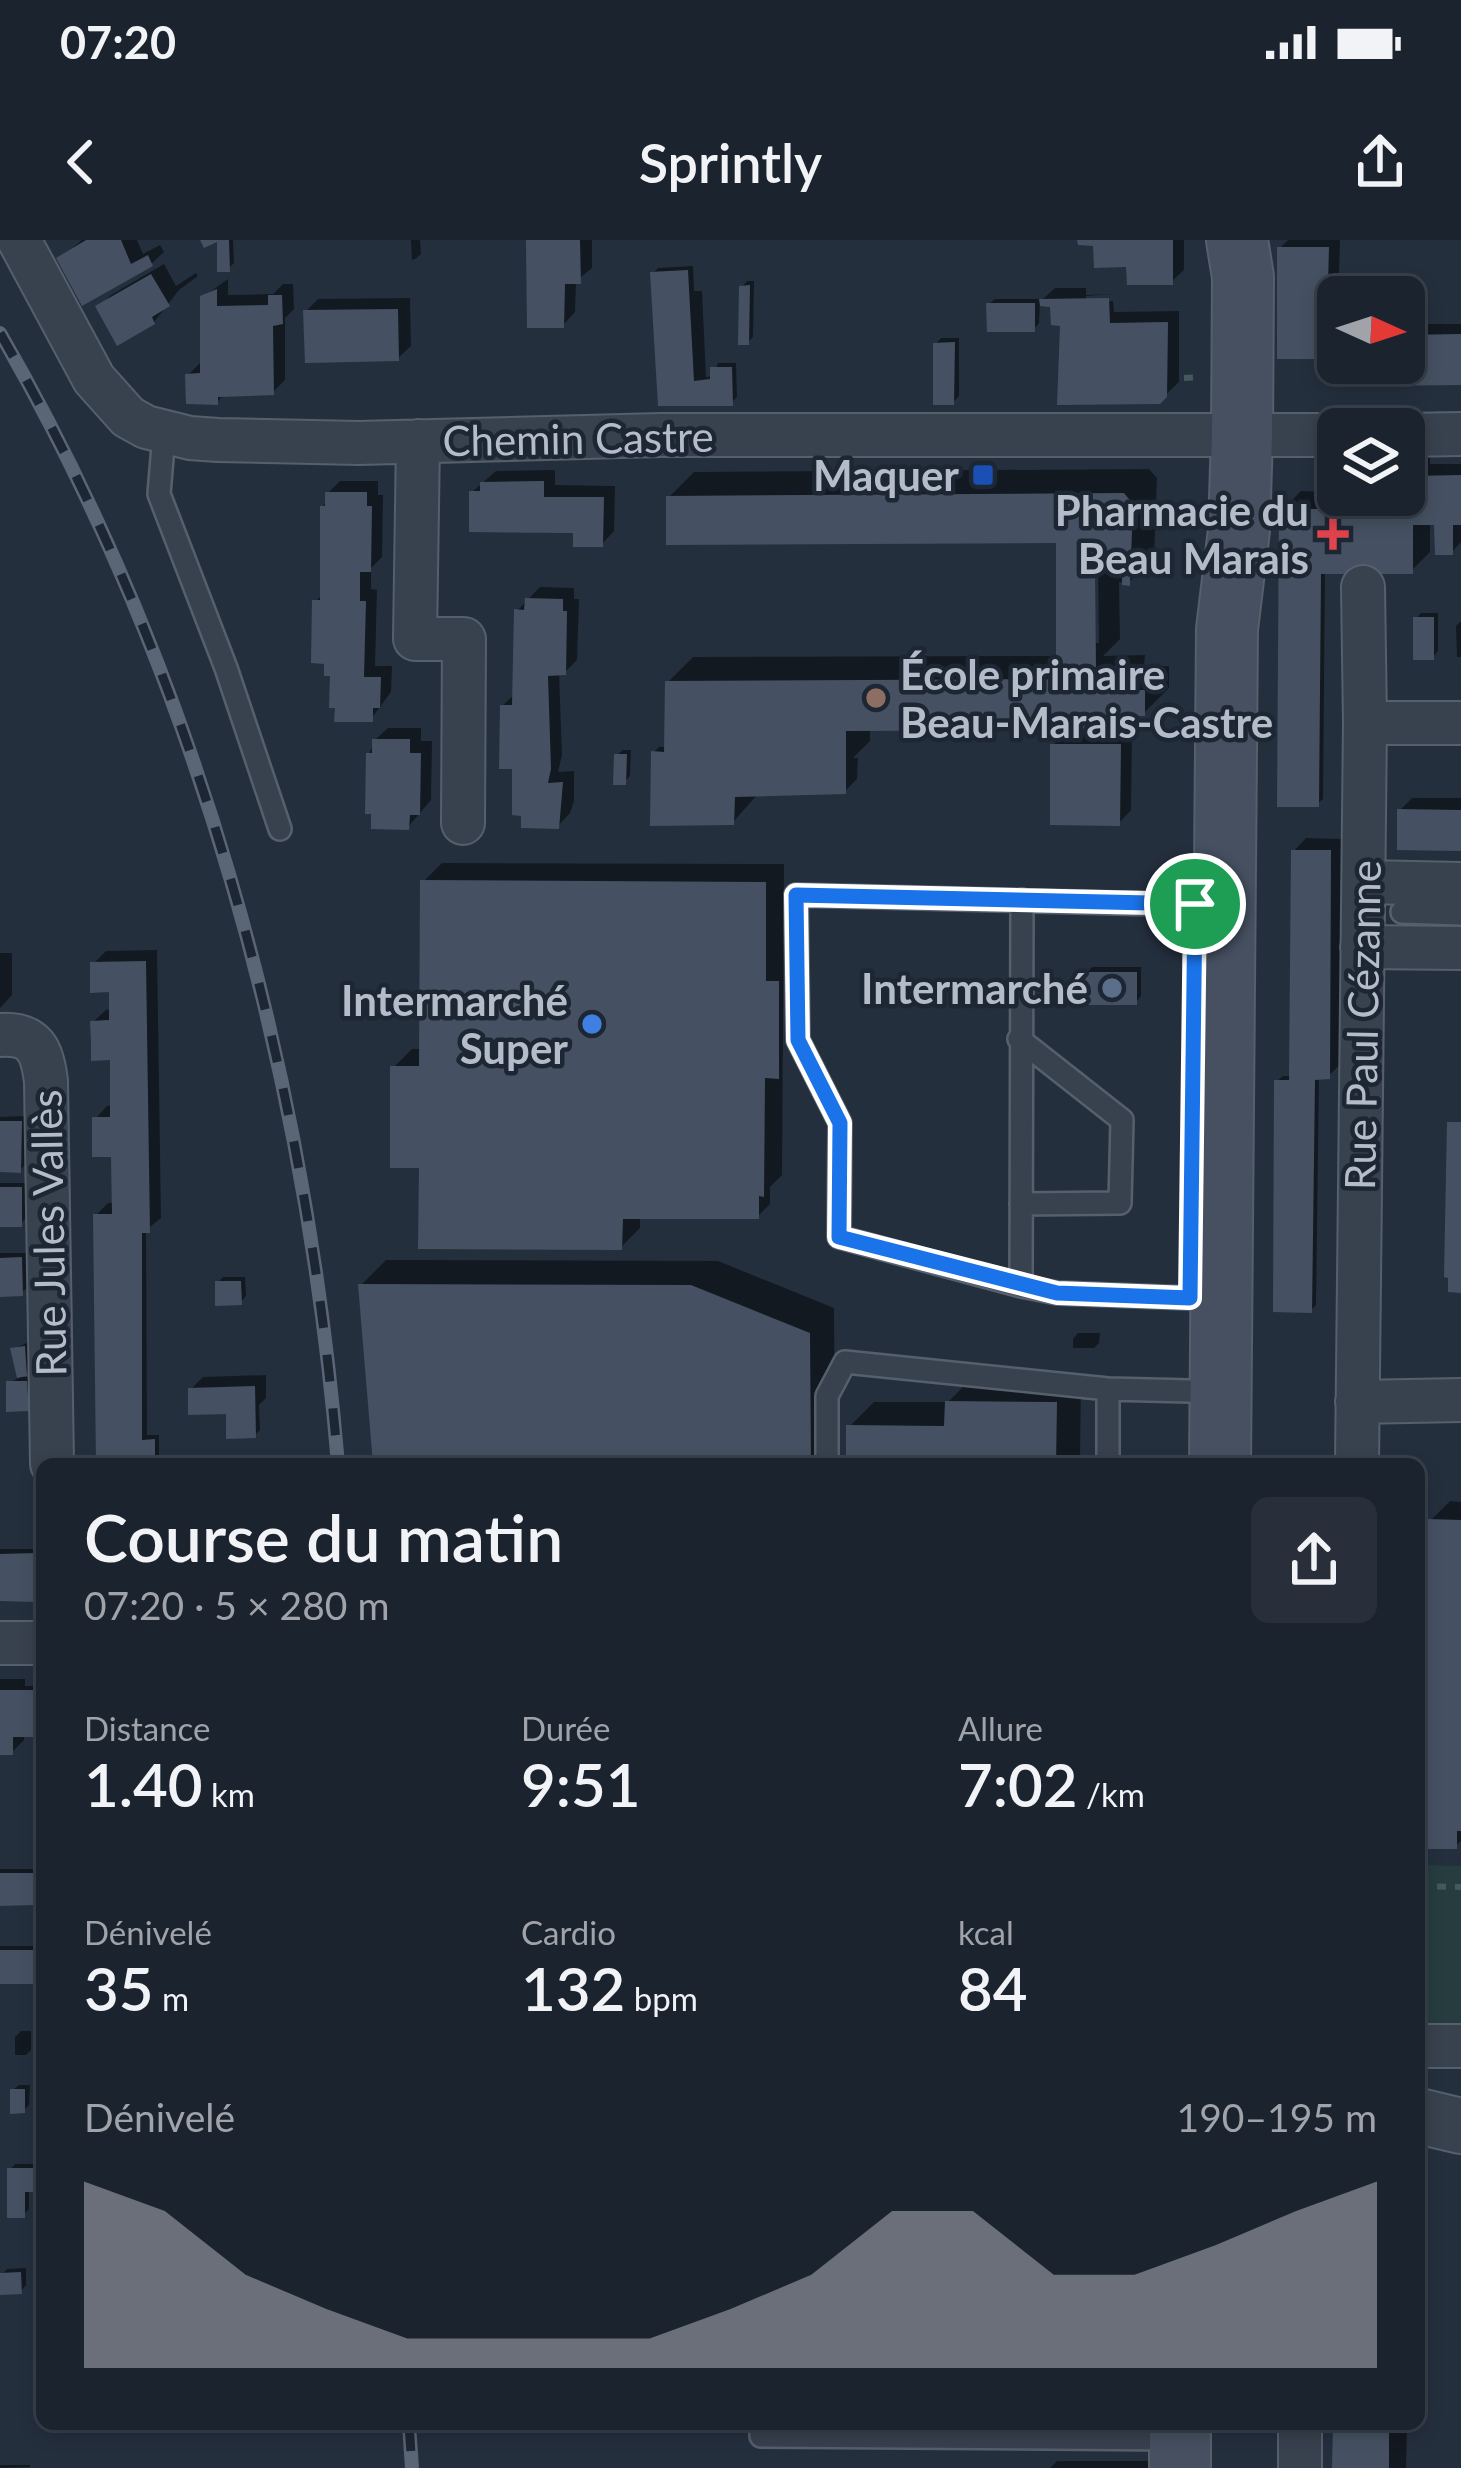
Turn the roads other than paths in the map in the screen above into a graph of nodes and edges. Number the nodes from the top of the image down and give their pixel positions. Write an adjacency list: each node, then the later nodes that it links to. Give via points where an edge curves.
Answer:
1 (19, 240): 4 (street, Chemin Castre, via 102,388 128,417)
2 (1202, 240): 6 (main road)
3 (1237, 240): 6 (main road, via 1244,277)
4 (164, 434): 9 (street, Chemin Castre); 14 (lane, via 159,494)
5 (1461, 434): 8 (street)
6 (1221, 435): 7 (street, Chemin Castre); 9 (street, Chemin Castre); 18 (main road); 36 (main road, via 1239,530 1227,629)
7 (1317, 435)
8 (1425, 435)
9 (418, 441): 13 (street, via 415,639 464,639)
10 (1364, 587): 11 (street, Rue Paul Cézanne)
11 (1365, 723): 12 (street); 15 (street, Rue Paul Cézanne)
12 (1461, 723)
13 (463, 823)
14 (280, 829)
15 (1364, 882): 16 (street); 21 (street, Rue Paul Cézanne)
16 (1461, 884)
17 (1022, 900): 18 (lane); 24 (lane); 26 (lane, via 796,895 798,1040 840,1123 839,1237)
18 (1195, 904): 27 (main road)
19 (1402, 912): 20 (lane)
20 (1461, 914)
21 (1362, 947): 22 (street); 31 (street, Rue Paul Cézanne)
22 (1461, 948)
23 (0, 1035): 32 (street, Rue Jules Vallès, via 30,1038 42,1051 46,1081)
24 (1019, 1039): 25 (lane); 25 (lane, via 1122,1120 1120,1203)
25 (1021, 1204): 26 (lane)
26 (1022, 1286): 27 (lane)
27 (1190, 1298): 29 (main road)
28 (1108, 1390): 29 (lane); 33 (lane, via 845,1361 827,1396); 34 (lane)
29 (1190, 1391): 35 (main road)
30 (1461, 1400): 31 (street)
31 (1357, 1402): 37 (street, Rue Paul Cézanne)
32 (52, 1458)
33 (827, 1458)
34 (1108, 1458)
35 (1189, 1458)
36 (1220, 1458)
37 (1357, 1458)
38 (0, 1643): 39 (street)
39 (36, 1643)
40 (1425, 2046): 41 (street)
41 (1461, 2046)
42 (1425, 2117): 43 (street)
43 (1461, 2126)
44 (761, 2430): 46 (lane)
45 (1300, 2430): 47 (street)
46 (1192, 2445)
47 (1300, 2468)

